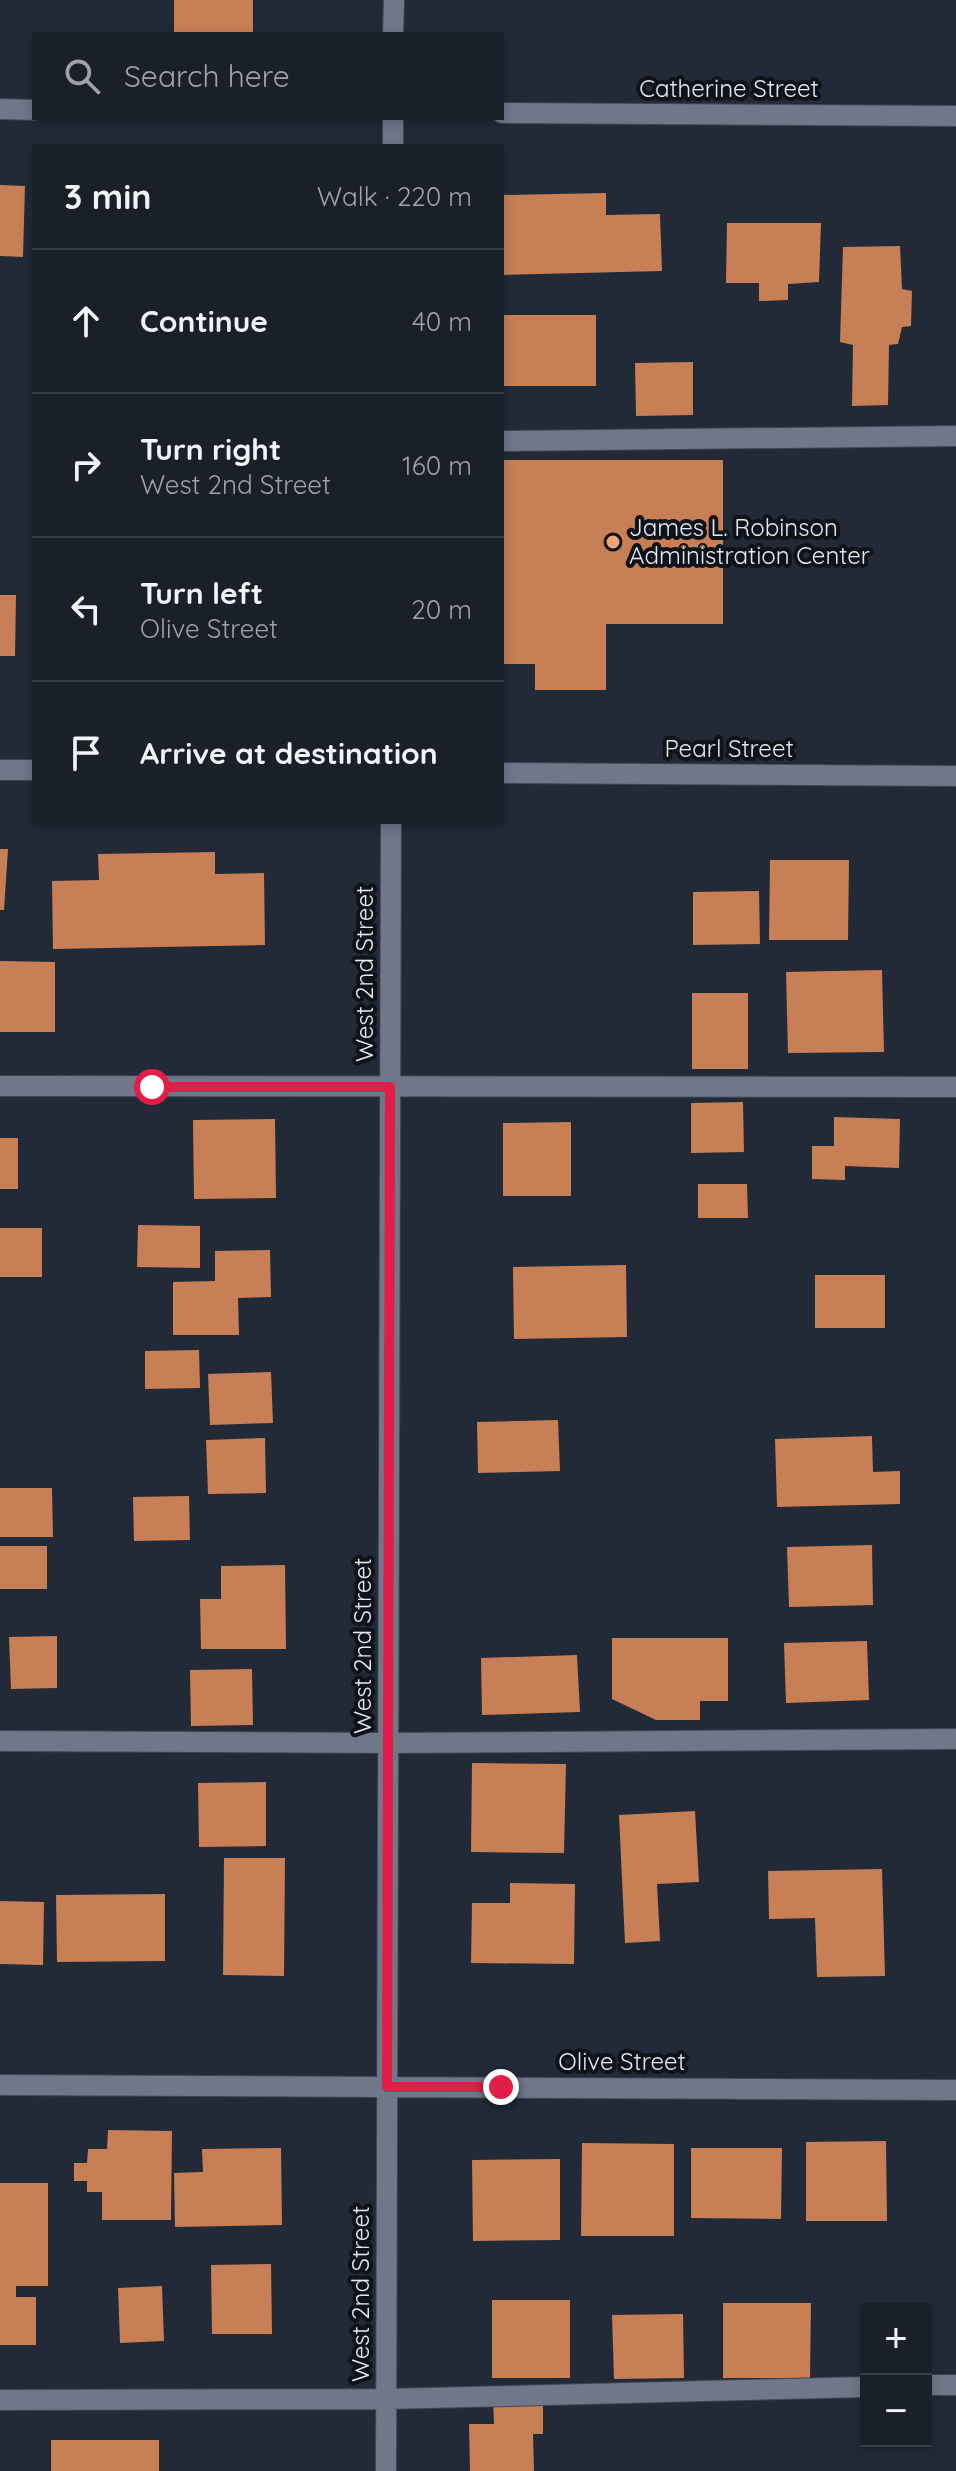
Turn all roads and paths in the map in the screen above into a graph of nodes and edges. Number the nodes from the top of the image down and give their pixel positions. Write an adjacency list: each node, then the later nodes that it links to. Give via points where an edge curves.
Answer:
1 (394, 0): 2 (street)
2 (393, 32)
3 (0, 109): 4 (street)
4 (32, 110)
5 (504, 113): 6 (street, Catherine Street)
6 (956, 116)
7 (393, 120): 8 (street)
8 (393, 144)
9 (956, 436): 10 (street)
10 (504, 441)
11 (0, 770): 12 (street)
12 (32, 770)
13 (504, 773): 14 (street, Pearl Street)
14 (956, 776)
15 (391, 824): 17 (street, West 2nd Street)
16 (0, 1086): 17 (street)
17 (390, 1087): 18 (street); 21 (street, West 2nd Street)
18 (956, 1087)
19 (956, 1739): 21 (street)
20 (0, 1741): 21 (street)
21 (388, 1743): 23 (street, West 2nd Street)
22 (0, 2085): 23 (street, Olive Street)
23 (387, 2087): 24 (street, Olive Street); 28 (street, West 2nd Street)
24 (956, 2090)
25 (932, 2385): 26 (street)
26 (956, 2385)
27 (860, 2387): 28 (street)
28 (386, 2399): 29 (street); 30 (street, West 2nd Street)
29 (0, 2400)
30 (386, 2471)

